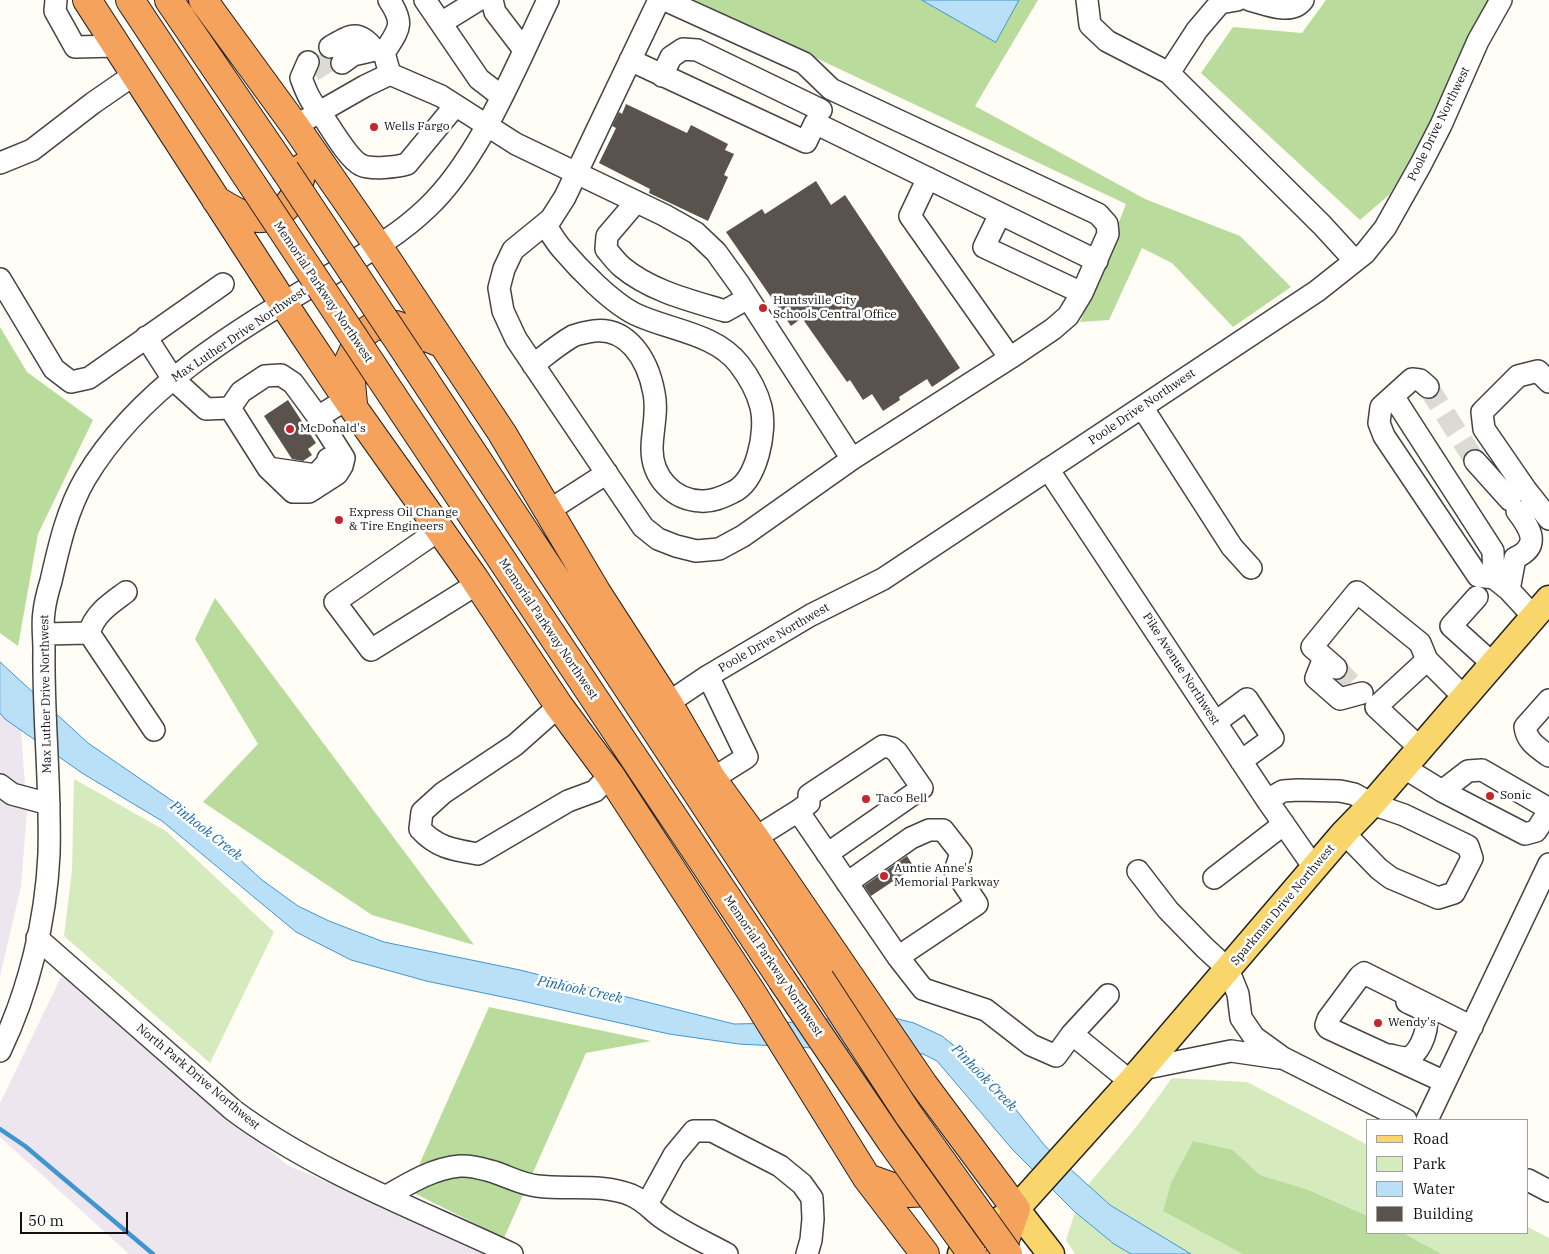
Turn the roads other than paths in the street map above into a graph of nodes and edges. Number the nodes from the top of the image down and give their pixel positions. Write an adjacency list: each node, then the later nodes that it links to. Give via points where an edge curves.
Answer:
1 (56, 0): 19 (street, via 55,11 75,47)
2 (87, 0): 19 (highway)
3 (130, 0): 139 (highway, Memorial Parkway Northwest, bridge, via 782,980)
4 (169, 0): 141 (highway, bridge, via 410,358 908,1114)
5 (204, 0): 29 (highway)
6 (389, 0): 21 (street, via 400,22 397,31)
7 (425, 0): 18 (street)
8 (478, 0): 18 (street)
9 (492, 0): 20 (street, via 495,12)
10 (548, 0): 20 (street, Max Luther Drive Northwest)
11 (659, 0): 23 (street)
12 (664, 0): 28 (street, via 804,62)
13 (1086, 0): 24 (street, via 1090,25 1107,41)
14 (1237, 0): 24 (street, via 1220,3 1196,30)
15 (1250, 0): 16 (street, via 1283,9)
16 (1303, 0)
17 (1501, 0): 45 (street, Poole Drive Northwest, via 1404,195 1384,228)
18 (441, 23): 30 (street, via 480,78)
19 (118, 46): 25 (highway)
20 (524, 50): 30 (street, Max Luther Drive Northwest)
21 (379, 52): 22 (street, via 352,48); 26 (street)
22 (337, 57)
23 (630, 60): 27 (street); 37 (street)
24 (1169, 73): 45 (street)
25 (135, 74): 36 (street, via 32,150); 39 (highway)
26 (390, 74): 31 (street, via 440,96); 32 (street)
27 (662, 76): 33 (street, via 806,142); 33 (street, via 671,57 683,49 698,50)
28 (831, 89): 33 (street); 44 (street, via 1098,214 1107,224 1108,234)
29 (272, 94): 32 (street, via 312,73 307,95); 35 (highway)
30 (501, 96): 34 (street, Max Luther Drive Northwest)
31 (454, 106): 32 (street, via 407,164 397,167 362,166 352,159); 34 (street)
32 (320, 112): 35 (street)
33 (818, 116): 38 (street)
34 (487, 124): 37 (street, via 516,144); 43 (street, Max Luther Drive Northwest, via 473,149 428,208)
35 (299, 133): 39 (highway, via 301,178 292,202 280,213 259,218 238,213); 43 (highway)
36 (0, 163)
37 (576, 173): 40 (street); 42 (street, via 565,197)
38 (928, 178): 41 (street); 53 (street, via 910,216)
39 (216, 200): 50 (highway)
40 (636, 202): 49 (street, via 696,233 716,252); 49 (street, via 607,236 606,249 621,266 648,284 725,311)
41 (1000, 214): 44 (street); 48 (street, via 984,247)
42 (545, 224): 54 (street, via 513,250 499,288 502,311); 54 (street, via 560,248 608,295 633,313 660,325 691,333 718,346 737,362 752,383 762,409 762,439 754,467 740,489 720,498 702,501 681,497 666,486 655,471 652,450 655,394 646,366 632,344 617,334 598,330 575,335)
43 (378, 246): 50 (street, Max Luther Drive Northwest); 52 (highway)
44 (1097, 260): 48 (street)
45 (1355, 261): 61 (street, Poole Drive Northwest, via 1317,291)
46 (0, 279): 51 (street, via 54,369 71,382 89,378)
47 (223, 284): 51 (street)
48 (1082, 293): 53 (street, via 1068,316)
49 (748, 298): 64 (street)
50 (283, 303): 56 (street, Max Luther Drive Northwest); 60 (highway)
51 (146, 336): 56 (street)
52 (441, 343): 60 (highway, via 396,325 374,326 360,336 349,361); 69 (highway, via 502,433)
53 (1010, 358): 64 (street)
54 (533, 365): 68 (street)
55 (281, 375): 62 (street, via 265,376 241,392); 63 (street, via 293,383); 66 (street, via 329,461 316,475)
56 (173, 379): 62 (street, via 206,409); 79 (street, Max Luther Drive Northwest, via 137,410 84,480 60,543 44,612)
57 (1549, 382): 70 (street, via 1538,371 1518,376 1482,412 1484,429)
58 (1428, 387): 59 (street, via 1420,380 1412,379)
59 (1392, 396): 74 (street, via 1493,551); 74 (street, via 1381,406 1379,424 1384,436 1478,576)
60 (350, 403): 63 (street); 71 (highway)
61 (1142, 407): 67 (street, Poole Drive Northwest); 72 (street, via 1232,547)
62 (230, 408): 66 (street)
63 (318, 417): 66 (street, via 344,458 337,474 309,492 293,492)
64 (852, 459): 68 (street, via 743,536 719,549 696,551 658,539 643,527)
65 (1475, 461): 74 (street, via 1528,526 1532,536 1523,554 1514,558)
66 (268, 468)
67 (1048, 470): 82 (street, Poole Drive Northwest, via 883,579 811,615); 88 (street, Pike Avenue Northwest)
68 (607, 473): 69 (street)
69 (548, 511): 85 (highway)
70 (1549, 519)
71 (439, 530): 73 (highway); 73 (street, via 335,602 371,650)
72 (1251, 568)
73 (477, 584): 86 (highway)
74 (1502, 584): 77 (street)
75 (126, 592): 78 (street, via 98,615)
76 (1477, 596): 81 (street, via 1451,626)
77 (1541, 608): 81 (main road, Sparkman Drive Northwest)
78 (89, 633): 79 (street); 89 (street)
79 (44, 634): 98 (street, Max Luther Drive Northwest)
80 (1427, 660): 83 (street); 83 (street, via 1420,643 1357,592 1312,647); 84 (street)
81 (1493, 664): 84 (main road, Sparkman Drive Northwest)
82 (708, 676): 85 (street, Poole Drive Northwest); 94 (street, via 747,757)
83 (1350, 682): 91 (street)
84 (1464, 697): 91 (main road, Sparkman Drive Northwest)
85 (668, 703): 94 (highway)
86 (559, 706): 93 (highway); 93 (street, via 515,744 422,812 420,829 430,840 442,846 478,854 568,801 595,790)
87 (1545, 709): 90 (street, via 1525,727 1531,743)
88 (1216, 722): 92 (street, Pike Avenue Northwest); 92 (street, via 1247,699 1263,722 1273,738)
89 (154, 730)
90 (1549, 756)
91 (1411, 758): 96 (street); 99 (main road, Sparkman Drive Northwest)
92 (1241, 761): 97 (street, Pike Avenue Northwest)
93 (610, 775): 128 (highway)
94 (712, 779): 104 (highway)
95 (1, 789): 98 (street)
96 (1442, 791): 101 (street, via 1468,771 1482,770); 101 (street, via 1525,834 1536,831)
97 (1267, 800): 99 (street, via 1283,792 1298,790 1340,791); 102 (street, Pike Avenue Northwest)
98 (49, 804): 111 (street, Max Luther Drive Northwest, via 49,855)
99 (1372, 804): 103 (main road, Sparkman Drive Northwest); 103 (street, via 1404,815 1468,846 1472,858 1454,893 1438,898 1391,878)
100 (804, 807): 104 (street); 105 (street); 105 (street, via 809,795 883,746 897,752 918,791)
101 (1549, 810)
102 (1284, 824): 107 (street, Pike Avenue Northwest); 109 (street)
103 (1344, 833): 107 (main road, Sparkman Drive Northwest)
104 (755, 838): 127 (highway)
105 (827, 854): 110 (street)
106 (1549, 864): 117 (street)
107 (1315, 869): 113 (main road, Sparkman Drive Northwest)
108 (1138, 870): 113 (street, via 1168,910)
109 (1214, 878)
110 (847, 883): 112 (street); 112 (street, via 912,838 929,830 943,830 961,853 955,871 977,904)
111 (37, 938): 119 (street, Max Luther Drive Northwest, via 28,975); 131 (street, North Park Drive Northwest, via 257,1128 315,1162)
112 (898, 957): 118 (street, via 923,989 986,1010 1031,1045 1056,1056)
113 (1228, 969): 121 (street, via 1238,994 1241,1018 1254,1037); 123 (main road, Sparkman Drive Northwest)
114 (1375, 977): 116 (street); 120 (street, via 1364,973 1360,976 1326,1025); 120 (street, via 1380,988 1423,1010 1428,1025 1415,1054 1408,1058)
115 (1108, 995): 118 (street)
116 (1445, 1013): 117 (street); 122 (street)
117 (1472, 1026): 124 (street)
118 (1072, 1034): 123 (street)
119 (1, 1047)
120 (1382, 1054): 122 (street)
121 (1283, 1058): 123 (street, via 1231,1051); 125 (street)
122 (1418, 1069): 124 (street)
123 (1137, 1076): 132 (main road, Sparkman Drive Northwest)
124 (1445, 1082): 126 (street)
125 (1404, 1119)
126 (1427, 1119)
127 (956, 1128): 128 (highway, via 960,1158 951,1178 934,1192 909,1192); 132 (highway)
128 (868, 1178): 137 (highway)
129 (1529, 1181): 130 (street)
130 (1549, 1191)
131 (387, 1196): 133 (street, via 409,1183 460,1166 538,1186 620,1191); 134 (street, North Park Drive Northwest)
132 (1024, 1200): 138 (main road, Sparkman Drive Northwest, via 974,1238); 140 (highway, Sparkman Drive Northwest); 142 (main road)
133 (647, 1204): 135 (street, via 660,1217); 136 (street, via 674,1155 694,1131 712,1131 780,1166 802,1184 812,1198 813,1219)
134 (512, 1254)
135 (728, 1254)
136 (807, 1254)
137 (925, 1254)
138 (961, 1254)
139 (972, 1254)
140 (1000, 1254)
141 (1008, 1254)
142 (1051, 1254)

